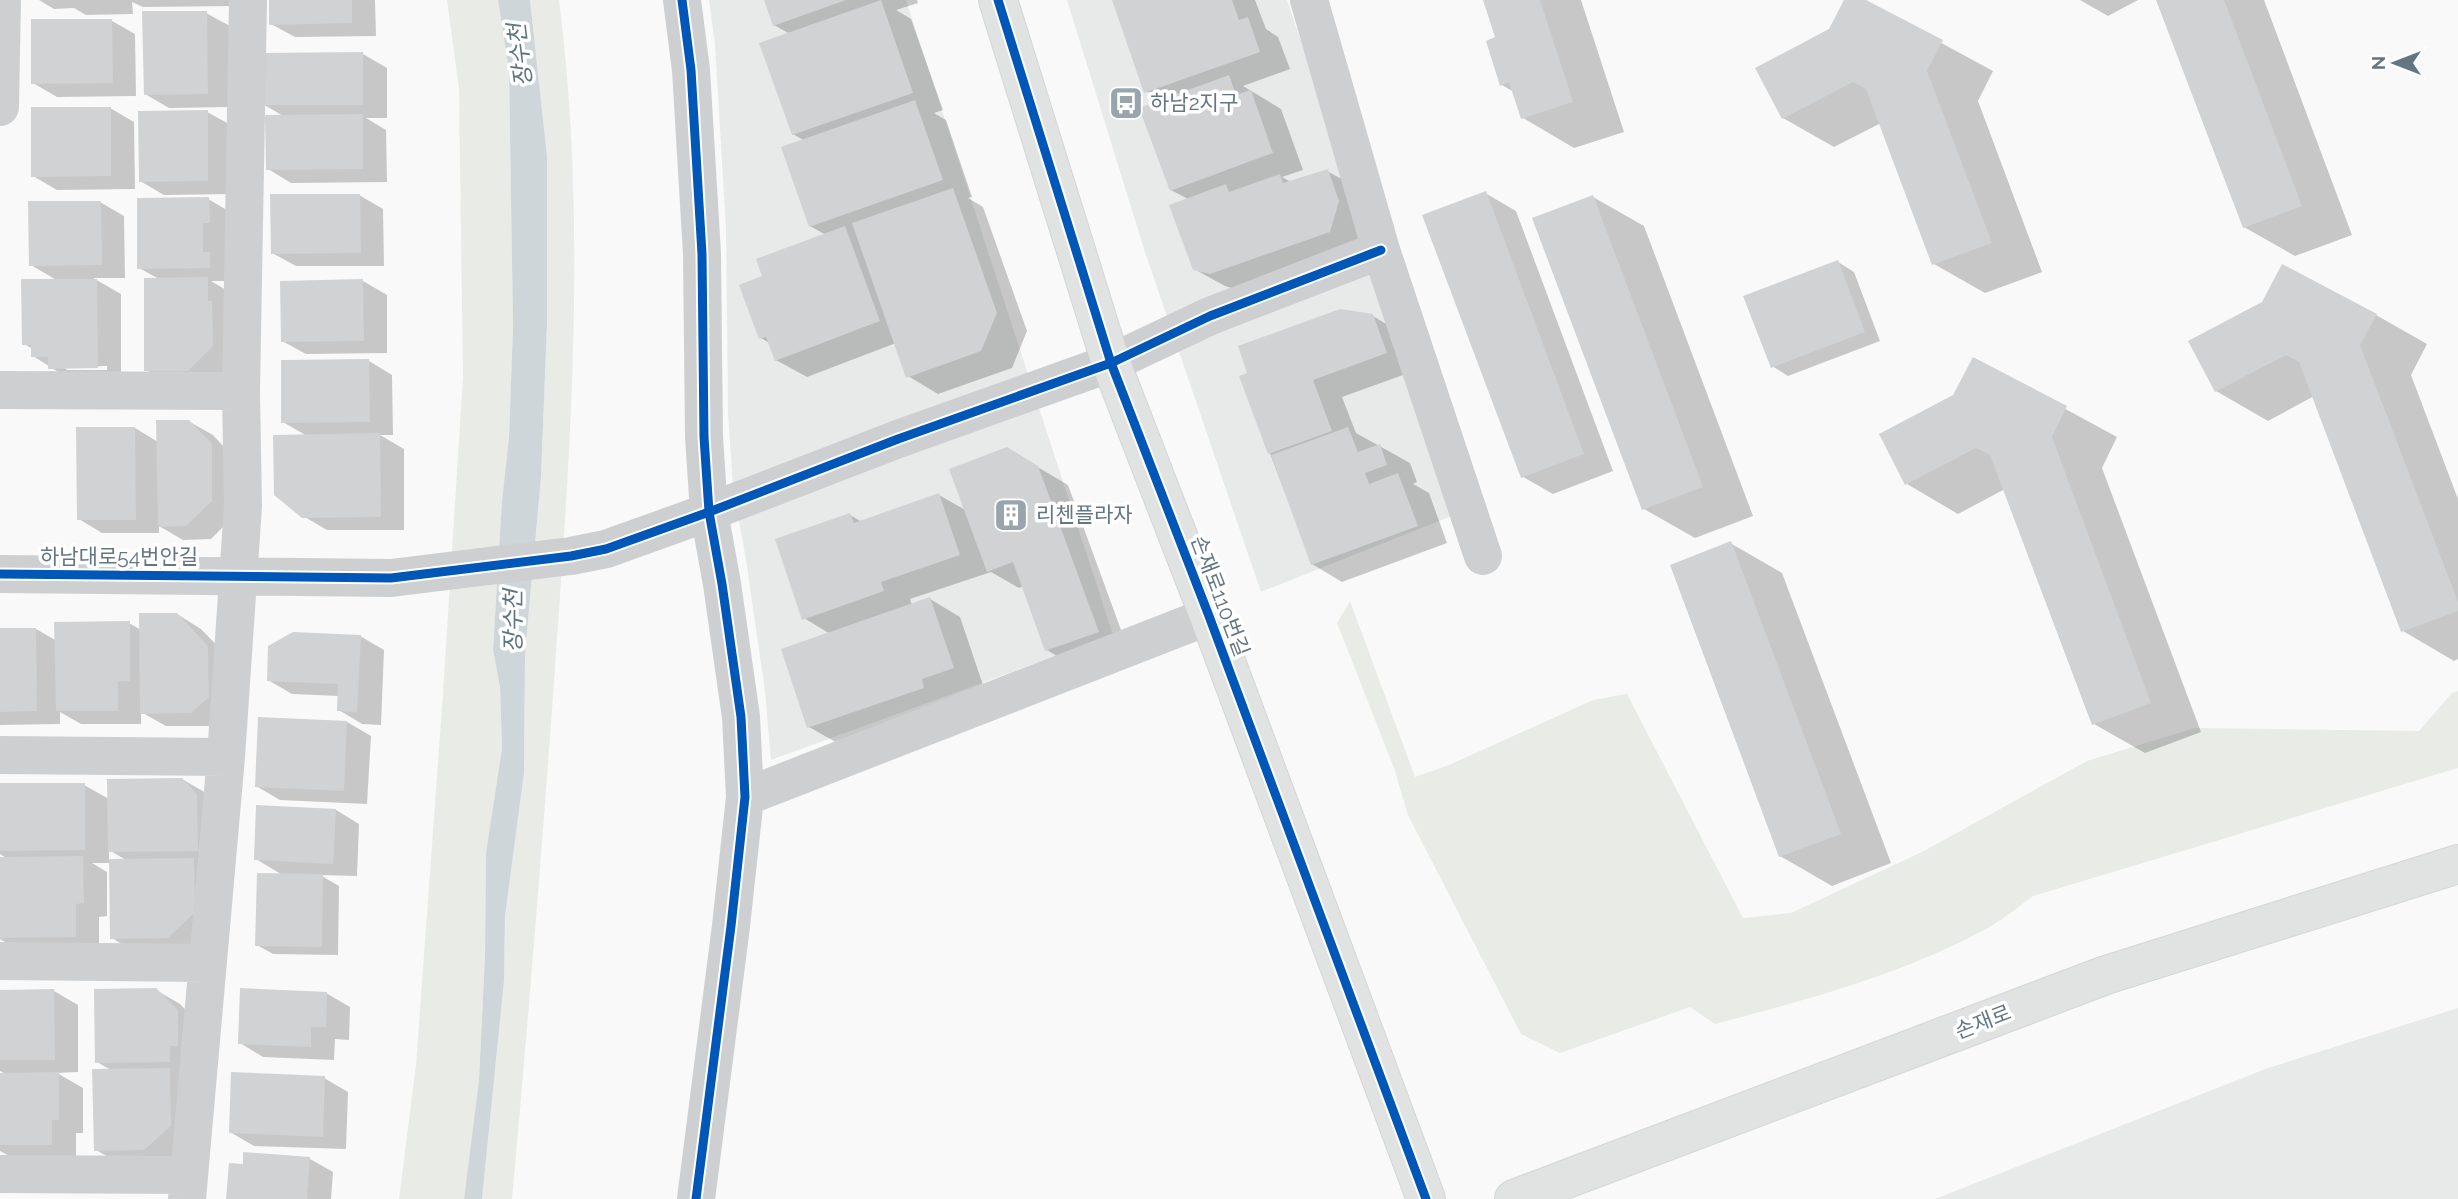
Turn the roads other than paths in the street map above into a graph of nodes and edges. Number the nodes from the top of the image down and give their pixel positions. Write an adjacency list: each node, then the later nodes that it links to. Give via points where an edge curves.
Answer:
1 (2, 0): 6 (street)
2 (248, 0): 10 (street)
3 (682, 0): 11 (street, via 702,254)
4 (998, 0): 8 (street, 손재로110번길)
5 (1309, 0): 7 (street)
6 (0, 107)
7 (1381, 250): 8 (street, 하남대로54번안길, via 1210,316); 12 (street)
8 (1111, 363): 11 (street, 하남대로54번안길); 15 (street, 손재로110번길)
9 (0, 390): 10 (street)
10 (241, 391): 14 (street, via 243,506)
11 (709, 512): 14 (street, 하남대로54번안길, via 606,549 570,556 391,578); 18 (street, via 741,716)
12 (1483, 556)
13 (0, 574): 14 (street, 하남대로54번안길)
14 (238, 575): 17 (street)
15 (1209, 616): 18 (street); 25 (street, 손재로110번길)
16 (0, 755): 17 (street)
17 (226, 757): 21 (street)
18 (745, 797): 24 (street)
19 (2458, 864): 26 (street, 손재로, via 2106,975)
20 (0, 961): 21 (street)
21 (207, 963): 23 (street)
22 (0, 1174): 23 (street)
23 (188, 1187)
24 (696, 1199)
25 (1426, 1199)
26 (1514, 1199)

